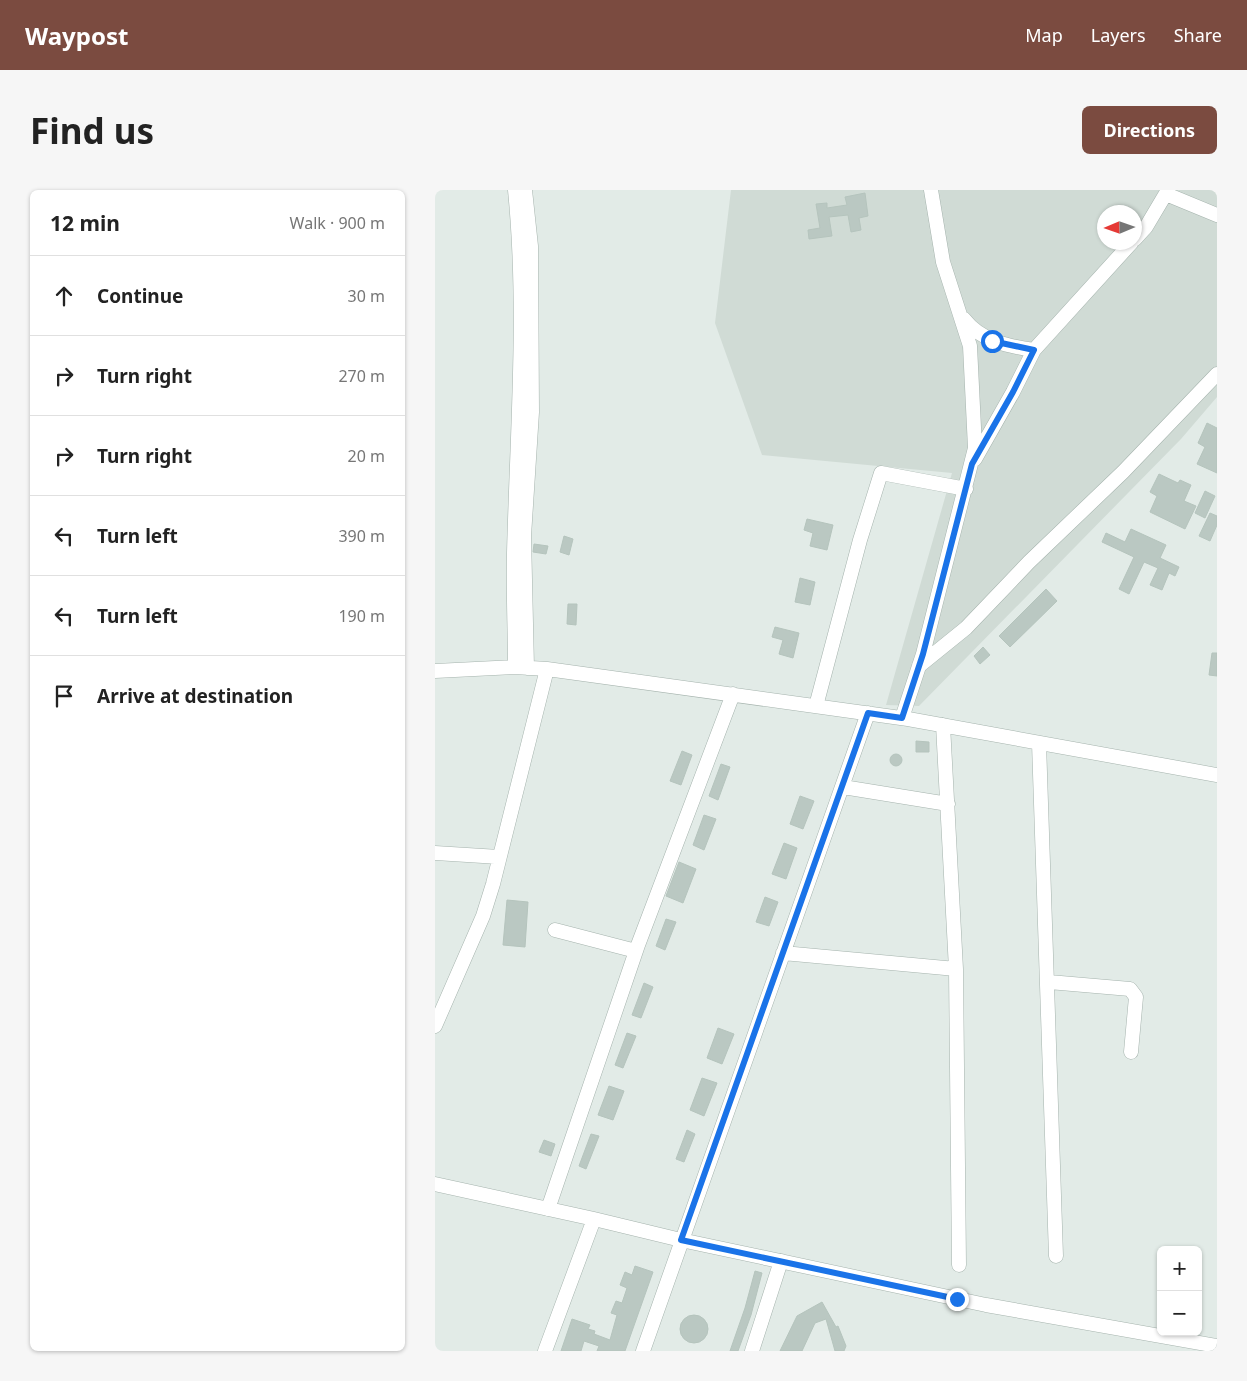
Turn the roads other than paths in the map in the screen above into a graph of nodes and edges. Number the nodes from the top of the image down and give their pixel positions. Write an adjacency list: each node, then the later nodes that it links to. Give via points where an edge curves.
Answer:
1 (515, 190): 14 (street, via 520,233 521,404 514,556)
2 (525, 190): 14 (street, via 531,246 532,412 524,536)
3 (931, 190): 8 (street, via 943,262)
4 (1167, 192): 5 (street); 6 (street)
5 (1217, 215)
6 (1142, 232)
7 (1125, 250): 9 (street)
8 (962, 317): 9 (street, via 972,330 992,341); 11 (street, via 970,355 975,448)
9 (1034, 350): 11 (street)
10 (1217, 374): 13 (street, via 965,628)
11 (972, 464): 12 (street)
12 (965, 489): 13 (street); 18 (street, via 881,473 857,549)
13 (919, 666): 20 (street)
14 (521, 667): 15 (street); 16 (street)
15 (547, 669): 17 (street); 27 (street)
16 (435, 671)
17 (733, 694): 18 (street); 29 (street)
18 (816, 706): 19 (street)
19 (868, 713): 20 (street); 24 (street)
20 (902, 718): 21 (street)
21 (943, 725): 22 (street); 25 (street)
22 (1039, 743): 23 (street); 32 (street)
23 (1217, 775)
24 (843, 787): 25 (street); 30 (street)
25 (948, 804): 31 (street)
26 (435, 853): 27 (street)
27 (499, 857): 33 (street, via 483,916)
28 (555, 930): 29 (street)
29 (636, 951): 36 (street)
30 (783, 953): 31 (street); 38 (street)
31 (956, 970): 41 (street)
32 (1049, 982): 34 (street, via 1130,989 1136,997); 39 (street)
33 (435, 1026)
34 (1131, 1052)
35 (435, 1184): 36 (street)
36 (548, 1208): 37 (street)
37 (594, 1219): 38 (street); 43 (street)
38 (681, 1240): 40 (street); 44 (street)
39 (1056, 1256)
40 (781, 1261): 42 (street, via 986,1305); 45 (street)
41 (959, 1265)
42 (1217, 1346)
43 (545, 1351)
44 (643, 1351)
45 (752, 1351)

